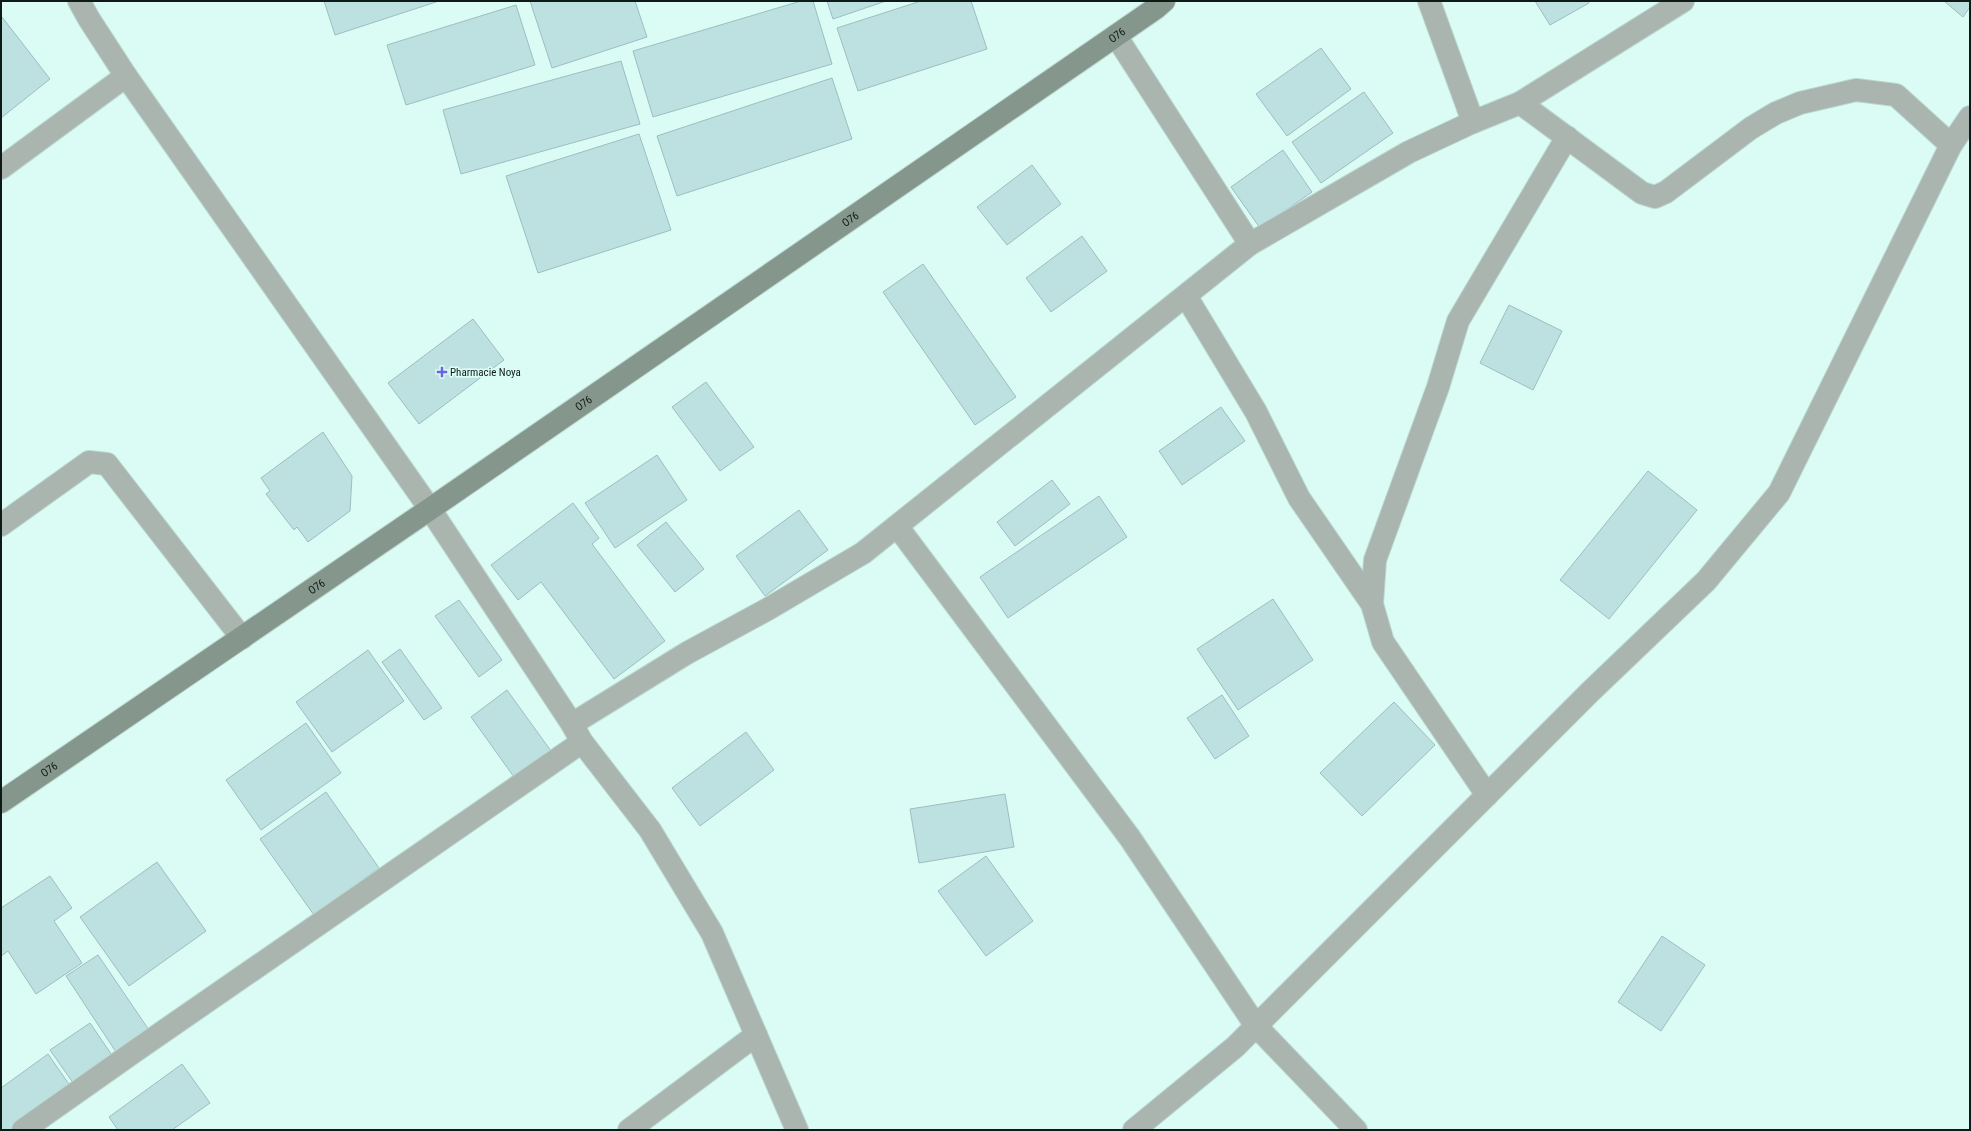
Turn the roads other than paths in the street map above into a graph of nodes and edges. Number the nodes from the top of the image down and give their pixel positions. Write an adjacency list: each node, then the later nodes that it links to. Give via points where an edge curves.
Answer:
1 (79, 1): 6 (street)
2 (1164, 1): 5 (street, O76)
3 (1429, 1): 9 (street)
4 (1683, 1): 7 (street)
5 (1116, 36): 13 (street); 15 (street, O76)
6 (126, 76): 12 (street); 15 (street)
7 (1520, 103): 9 (street); 10 (street)
8 (1970, 116): 11 (street)
9 (1473, 122): 13 (street, via 1409,152)
10 (1567, 137): 11 (street, via 1642,193 1655,197 1666,192 1751,128 1776,113 1800,103 1856,90 1896,95); 18 (street, via 1458,321 1438,387 1375,560)
11 (1951, 145): 21 (street, via 1779,493 1706,581 1590,692)
12 (1, 168)
13 (1250, 244): 14 (street)
14 (1186, 296): 17 (street); 18 (street, via 1256,412 1299,498)
15 (430, 510): 19 (street, O76); 20 (street)
16 (1, 525): 19 (street, via 89,462 107,464)
17 (897, 526): 20 (street, via 863,553 687,653); 23 (street, via 1130,838)
18 (1372, 604): 21 (street, via 1383,642)
19 (242, 638): 22 (street, O76)
20 (577, 733): 24 (street, via 650,830 680,878 712,934); 25 (street)
21 (1488, 795): 23 (street)
22 (1, 802)
23 (1256, 1026): 28 (street, via 1235,1047); 29 (street)
24 (756, 1035): 26 (street); 27 (street)
25 (23, 1130)
26 (629, 1130)
27 (797, 1130)
28 (1134, 1130)
29 (1356, 1130)

